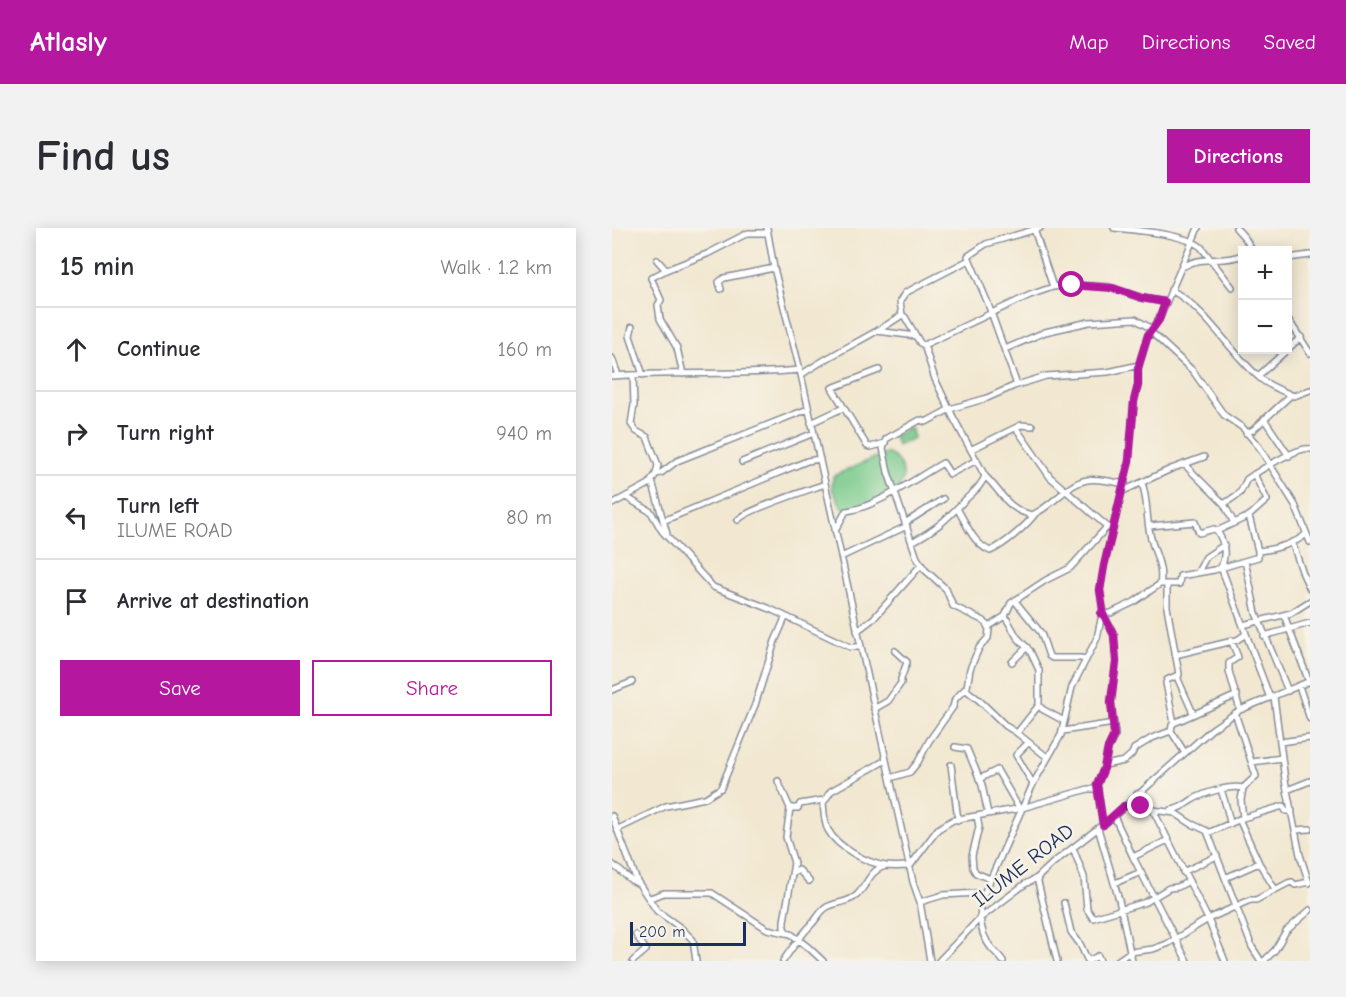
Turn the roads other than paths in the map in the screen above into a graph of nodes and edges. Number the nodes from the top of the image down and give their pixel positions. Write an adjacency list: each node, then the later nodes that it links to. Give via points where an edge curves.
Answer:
1 (1114, 228): 6 (street)
2 (1198, 228): 6 (street)
3 (1236, 228): 7 (street)
4 (1037, 229): 13 (street, via 981,246 968,254); 18 (street)
5 (767, 230): 15 (street); 16 (street, via 748,233)
6 (1192, 242): 11 (street, via 1202,247); 14 (street)
7 (1250, 246)
8 (1310, 255): 10 (street)
9 (1238, 256): 11 (street)
10 (1292, 257)
11 (1209, 258): 14 (street); 17 (street)
12 (657, 260): 16 (street)
13 (969, 260): 22 (street); 23 (street, via 905,293 900,302)
14 (1181, 267): 20 (street)
15 (774, 268): 19 (street, via 724,278 719,282); 38 (street)
16 (666, 270): 39 (street, via 651,278 661,300 660,319 675,343)
17 (1232, 287)
18 (1053, 288): 21 (street, via 1108,287); 22 (street)
19 (721, 289)
20 (1171, 290): 21 (street); 42 (street, via 1206,319)
21 (1165, 302): 26 (street)
22 (991, 314): 30 (street); 32 (street)
23 (902, 315): 27 (street); 28 (street)
24 (1292, 326): 29 (street)
25 (632, 327): 41 (street, via 630,336)
26 (1151, 330): 32 (street, via 1136,319 1089,322 1045,332); 36 (street); 56 (street, via 1193,371 1224,415)
27 (877, 331): 28 (street); 38 (street)
28 (916, 336): 30 (street)
29 (1301, 338): 31 (street); 33 (street)
30 (924, 345): 49 (street)
31 (1292, 345)
32 (1005, 349): 44 (street)
33 (1310, 353)
34 (1281, 354): 42 (street)
35 (612, 358): 43 (street)
36 (1139, 365): 44 (street, via 1108,372 1046,376); 74 (street)
37 (879, 370): 48 (street, via 832,387)
38 (801, 373): 39 (street); 47 (street)
39 (683, 374): 41 (street)
40 (633, 375): 41 (street); 43 (street); 68 (street, via 632,424 647,437 658,465)
41 (643, 375)
42 (1258, 375): 46 (street)
43 (615, 376)
44 (1017, 385): 49 (street)
45 (1310, 390): 46 (street)
46 (1291, 395): 50 (street)
47 (808, 408): 51 (street); 68 (street, via 676,461)
48 (843, 408): 51 (street); 58 (street, via 867,446)
49 (950, 409): 58 (street, via 926,422 920,420 910,425); 59 (street)
50 (1264, 418): 54 (street); 61 (street)
51 (812, 423): 55 (street)
52 (1032, 426): 53 (street, via 1023,424)
53 (1016, 428): 59 (street); 75 (street, via 1038,462)
54 (1253, 430): 56 (street); 57 (street)
55 (814, 433): 63 (street); 65 (street)
56 (1246, 433): 57 (street)
57 (1251, 438): 67 (street)
58 (885, 442): 77 (street, via 883,448)
59 (972, 449): 64 (street)
60 (1310, 449): 61 (street, via 1302,448)
61 (1288, 456): 67 (street)
62 (1204, 457): 66 (street)
63 (820, 459): 73 (street); 86 (street)
64 (977, 460): 70 (street); 77 (street, via 950,474 943,463)
65 (742, 462)
66 (1184, 464): 72 (street); 81 (street)
67 (1271, 466): 69 (street); 93 (street)
68 (656, 474): 71 (street)
69 (1254, 474): 81 (street, via 1240,493); 84 (street, via 1267,500)
70 (986, 476): 82 (street); 83 (street, via 1018,510)
71 (652, 481): 78 (street); 86 (street)
72 (1142, 483): 76 (street); 89 (street)
73 (825, 484): 85 (street); 91 (street)
74 (1125, 484): 75 (street, via 1090,479 1075,483); 76 (street)
75 (1066, 491): 83 (street); 90 (street)
76 (1121, 491): 90 (street)
77 (894, 493): 87 (street); 91 (street, via 845,512)
78 (626, 497): 80 (street); 94 (street, via 651,512)
79 (943, 499): 87 (street)
80 (612, 504)
81 (1224, 504): 88 (street)
82 (958, 510): 83 (street, via 974,539 990,551); 95 (street)
83 (1037, 513)
84 (1249, 516): 88 (street); 99 (street)
85 (738, 520)
86 (663, 522): 94 (street)
87 (906, 524): 95 (street); 100 (street)
88 (1234, 524): 92 (street)
89 (1149, 526): 92 (street, via 1195,522 1199,532); 105 (street)
90 (1110, 529): 108 (street, via 1070,568); 109 (street, via 1101,579)
91 (835, 531): 100 (street)
92 (1216, 531): 98 (street)
93 (1307, 531): 96 (street, via 1304,537); 97 (street)
94 (669, 538): 112 (street, via 713,587)
95 (912, 542): 102 (street)
96 (1292, 542): 99 (street); 106 (street)
97 (1310, 542)
98 (1224, 545): 103 (street); 104 (street, via 1206,557)
99 (1258, 551): 101 (street, via 1258,557)
100 (841, 556): 118 (street)
101 (1245, 561): 103 (street); 113 (street)
102 (921, 565): 116 (street, via 943,586 953,606 981,619); 118 (street)
103 (1221, 567): 104 (street); 115 (street)
104 (1198, 573): 105 (street, via 1180,576 1179,584)
105 (1163, 585): 109 (street); 125 (street)
106 (1310, 589)
107 (1310, 601): 110 (street)
108 (1015, 602): 111 (street); 126 (street, via 1041,633 1049,656)
109 (1102, 614): 126 (street, via 1097,638); 143 (street, via 1114,635)
110 (1284, 615): 113 (street); 117 (street)
111 (1005, 616): 116 (street); 123 (street)
112 (785, 618): 122 (street, via 850,647); 184 (street, via 721,788 705,798 666,806)
113 (1258, 620): 115 (street); 120 (street)
114 (1310, 623): 117 (street)
115 (1243, 625): 119 (street)
116 (988, 627): 132 (street, via 990,633 979,648)
117 (1289, 628): 120 (street); 129 (street)
118 (858, 631): 122 (street)
119 (1246, 634): 121 (street); 136 (street)
120 (1264, 636): 134 (street)
121 (1231, 640): 125 (street); 135 (street, via 1238,657 1229,664)
122 (861, 647): 138 (street)
123 (1027, 647): 127 (street); 137 (street, via 1039,670)
124 (895, 651): 138 (street, via 907,662 902,683 888,701)
125 (1175, 655): 128 (street, via 1178,678)
126 (1086, 660): 142 (street, via 1072,687)
127 (1012, 662)
128 (1176, 675): 140 (street); 144 (street, via 1166,683)
129 (1310, 681): 131 (street, ILUME ROAD)
130 (632, 682): 133 (street)
131 (1299, 686): 134 (street, ILUME ROAD); 141 (street)
132 (965, 689): 147 (street); 159 (street, via 914,768)
133 (612, 690)
134 (1288, 691): 136 (street, ILUME ROAD)
135 (1237, 695): 139 (street); 140 (street)
136 (1272, 698): 139 (street, ILUME ROAD); 149 (street)
137 (1039, 705): 142 (street); 147 (street)
138 (874, 709): 155 (street)
139 (1238, 712): 152 (street, ILUME ROAD); 156 (street)
140 (1194, 713): 144 (street)
141 (1310, 719)
142 (1064, 721): 145 (street)
143 (1114, 723): 145 (street); 158 (street)
144 (1174, 723): 146 (street)
145 (1063, 730): 153 (street)
146 (1171, 730): 152 (street); 158 (street, via 1134,749 1124,761)
147 (1017, 733): 150 (street)
148 (1310, 738): 149 (street)
149 (1280, 742): 154 (street)
150 (1028, 743): 153 (street); 163 (street, via 1016,755)
151 (955, 747): 160 (street, via 968,751)
152 (1185, 753): 168 (street, ILUME ROAD)
153 (1047, 758): 163 (street)
154 (1282, 758): 156 (street); 167 (street)
155 (886, 760): 159 (street); 169 (street, via 831,791)
156 (1252, 762): 164 (street, via 1256,777)
157 (951, 765): 181 (street)
158 (1105, 765): 165 (street)
159 (890, 778): 195 (street)
160 (979, 779): 172 (street, via 997,770); 176 (street)
161 (778, 781): 171 (street)
162 (1310, 782): 167 (street)
163 (1033, 784): 172 (street)
164 (1243, 788): 166 (street, via 1230,786); 180 (street)
165 (1098, 789): 172 (street); 183 (street)
166 (1221, 790): 175 (street, via 1200,796 1178,810); 182 (street)
167 (1287, 790): 174 (street)
168 (1137, 794): 170 (street, ILUME ROAD); 173 (street)
169 (824, 800): 171 (street); 194 (street, via 830,833 847,849)
170 (1124, 806): 173 (street); 179 (street, ILUME ROAD)
171 (790, 808): 198 (street, via 786,837)
172 (1020, 808): 176 (street); 201 (street)
173 (1153, 810): 175 (street); 188 (street)
174 (1292, 811): 180 (street, via 1283,806); 186 (street)
175 (1163, 812): 187 (street, via 1175,813)
176 (988, 814): 178 (street)
177 (612, 816): 184 (street)
178 (977, 816): 181 (street); 201 (street, via 974,871)
179 (1114, 816): 183 (street, ILUME ROAD); 191 (street)
180 (1241, 818): 182 (street); 192 (street)
181 (958, 820): 195 (street, via 938,829)
182 (1230, 824): 187 (street)
183 (1100, 826): 189 (street, ILUME ROAD); 204 (street)
184 (618, 829): 206 (street)
185 (1310, 829): 186 (street)
186 (1295, 830): 205 (street)
187 (1208, 833): 190 (street)
188 (1168, 840): 191 (street); 197 (street)
189 (1073, 848): 199 (street, ILUME ROAD); 214 (street, via 1084,877 1090,916)
190 (1217, 856): 197 (street); 200 (street)
191 (1133, 857): 196 (street)
192 (1259, 863): 200 (street); 207 (street)
193 (612, 864): 206 (street)
194 (886, 866): 195 (street); 220 (street, via 876,869 852,899 826,908)
195 (910, 866): 211 (street)
196 (1141, 872): 204 (street); 210 (street)
197 (1183, 872): 203 (street)
198 (793, 873): 202 (street, via 799,870); 218 (street, via 784,921)
199 (1037, 878): 216 (street, ILUME ROAD); 230 (street)
200 (1225, 878): 213 (street)
201 (990, 879): 208 (street)
202 (809, 881)
203 (1189, 881): 210 (street); 217 (street)
204 (1114, 883): 214 (street)
205 (1309, 883): 207 (street, via 1291,882)
206 (640, 884): 209 (street)
207 (1275, 889): 213 (street)
208 (983, 896): 211 (street, via 943,895); 216 (street)
209 (650, 898): 218 (street, via 712,893 767,928); 224 (street, via 661,915 693,940)
210 (1155, 898): 214 (street); 221 (street)
211 (920, 902): 227 (street)
212 (1064, 903): 231 (street, via 1071,932 1088,961 1098,956)
213 (1238, 907): 217 (street); 236 (street, via 1252,947)
214 (1120, 909): 222 (street)
215 (1310, 910): 236 (street, via 1286,931 1275,950)
216 (979, 919): 228 (street, ILUME ROAD); 229 (street, via 992,949)
217 (1208, 919): 221 (street); 235 (street)
218 (787, 933): 220 (street)
219 (636, 935): 223 (street, via 646,950)
220 (799, 939): 225 (street); 226 (street)
221 (1175, 939): 222 (street, via 1153,949); 234 (street)
222 (1130, 952): 232 (street); 233 (street)
223 (633, 961)
224 (696, 961)
225 (783, 961)
226 (822, 961)
227 (930, 961)
228 (939, 961)
229 (1003, 961)
230 (1057, 961)
231 (1100, 961)
232 (1117, 961)
233 (1132, 961)
234 (1187, 961)
235 (1224, 961)
236 (1262, 961)

